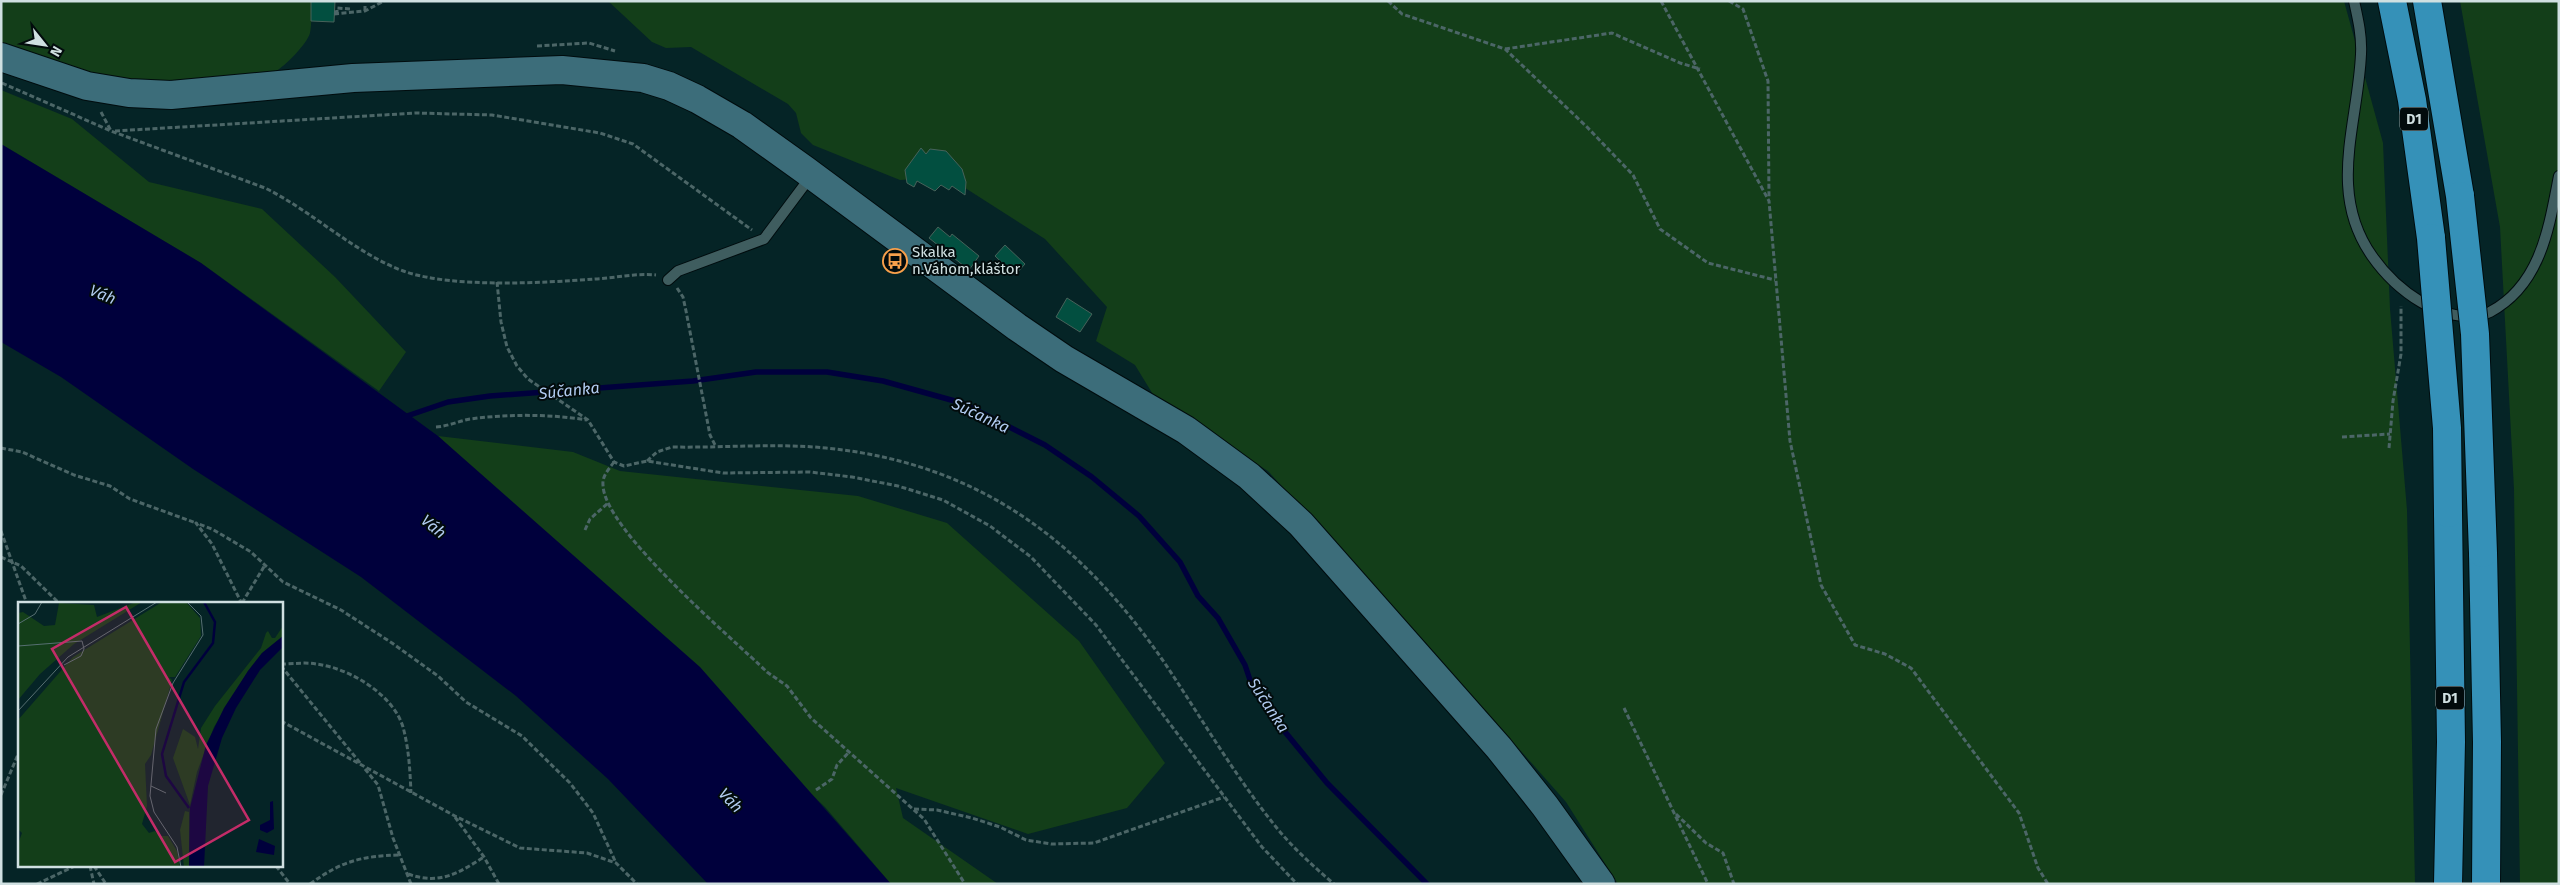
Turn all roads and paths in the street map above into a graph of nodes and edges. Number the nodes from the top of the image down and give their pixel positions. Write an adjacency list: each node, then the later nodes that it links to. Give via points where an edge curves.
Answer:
1 (384, 1): 10 (path)
2 (1388, 1): 11 (path, via 1402,14)
3 (1661, 1): 13 (path)
4 (1729, 1): 18 (path, via 1743,9 1768,81)
5 (2354, 1): 23 (lane, via 2361,53 2351,122 2348,197 2352,221 2363,243)
6 (2392, 1): 82 (highway, D1, bridge, via 2412,100 2431,238 2447,428 2451,742)
7 (2427, 1): 83 (highway, D1, bridge, via 2460,196 2475,334 2484,553)
8 (365, 6): 10 (path)
9 (351, 8): 10 (path, via 337,8 334,13)
10 (365, 11)
11 (1505, 49): 13 (path, via 1612,32); 21 (path, via 1587,126 1633,175 1660,229 1708,263)
12 (1, 58): 16 (main road, via 87,86 171,95 353,78 438,74 562,70 621,74 669,86 697,99 742,125)
13 (1700, 69): 18 (path)
14 (1, 83): 15 (path)
15 (111, 131): 19 (path, via 424,113 492,115 600,133 633,144); 22 (path, via 284,197 380,261 405,271 431,278)
16 (812, 176): 19 (lane); 78 (main road, via 1033,338 1186,430 1249,476 1301,524 1499,748)
17 (2559, 176): 23 (lane, via 2549,230 2534,268 2504,305 2484,315 2458,316 2428,307)
18 (1769, 201): 21 (path)
19 (764, 239): 20 (lane, via 678,271)
20 (668, 280): 22 (path, via 647,274); 28 (path, via 683,297 710,435)
21 (1775, 280): 81 (path, via 1790,442 1822,585 1855,645 1885,654 1911,668 2018,813 2038,868)
22 (497, 282): 24 (path, via 500,322 517,366 528,379)
23 (2401, 290): 26 (path, via 2401,354)
24 (588, 420): 25 (path, via 542,415 469,419 453,425); 32 (path)
25 (436, 426)
26 (2390, 434): 27 (path); 30 (path)
27 (2342, 437)
28 (716, 447): 31 (path, via 672,447 657,452); 77 (path, via 791,446 888,457 958,480 1008,505 1058,544 1134,621 1276,828 1299,854)
29 (1, 448): 34 (path, via 22,452 74,475 110,486 130,499)
30 (2389, 448)
31 (647, 461): 32 (path, via 624,466); 54 (path, via 723,474 810,472 898,486 944,500 990,526 1031,557 1096,625)
32 (614, 462): 33 (path, via 602,484)
33 (608, 503): 35 (path, via 590,519); 48 (path, via 615,518 644,555 767,672 787,686 811,718)
34 (196, 523): 39 (path, via 251,552); 42 (path, via 212,544)
35 (585, 530)
36 (1, 531): 38 (path)
37 (2, 556): 38 (path)
38 (11, 560): 40 (path); 41 (path, via 30,573)
39 (265, 565): 43 (path); 60 (path, via 283,582 341,610 392,643 438,676 466,702 528,740 594,813)
40 (26, 602)
41 (58, 602)
42 (241, 602)
43 (243, 602)
44 (282, 665): 52 (path, via 316,664 349,673 390,703 403,726 409,754)
45 (282, 666): 50 (path)
46 (1624, 708): 56 (path)
47 (282, 722): 50 (path)
48 (849, 752): 51 (path, via 837,765 832,779); 55 (path)
49 (18, 754): 53 (path)
50 (363, 766): 52 (path); 58 (path, via 378,785)
51 (816, 790)
52 (411, 793): 57 (path)
53 (1, 795)
54 (1224, 797): 55 (path, via 1094,843 1051,844 1026,840 972,818 937,810); 76 (path, via 1262,847)
55 (913, 809): 75 (path, via 924,819)
56 (1674, 812): 79 (path); 80 (path, via 1706,844 1723,854)
57 (455, 816): 59 (path); 60 (path, via 520,848 587,853)
58 (400, 855): 65 (path); 71 (path, via 366,856 330,870)
59 (484, 857): 65 (path, via 444,878 423,879); 73 (path)
60 (616, 863): 74 (path)
61 (71, 868): 66 (path)
62 (90, 868): 68 (path)
63 (95, 868): 69 (path)
64 (278, 868): 70 (path)
65 (407, 874): 72 (path)
66 (47, 882): 67 (path)
67 (37, 884)
68 (94, 884)
69 (106, 884)
70 (290, 884)
71 (310, 884)
72 (411, 884)
73 (499, 884)
74 (637, 884)
75 (965, 884)
76 (1297, 884)
77 (1334, 884)
78 (1601, 884)
79 (1708, 884)
80 (1734, 884)
81 (2048, 884)
82 (2448, 884)
83 (2486, 884)

